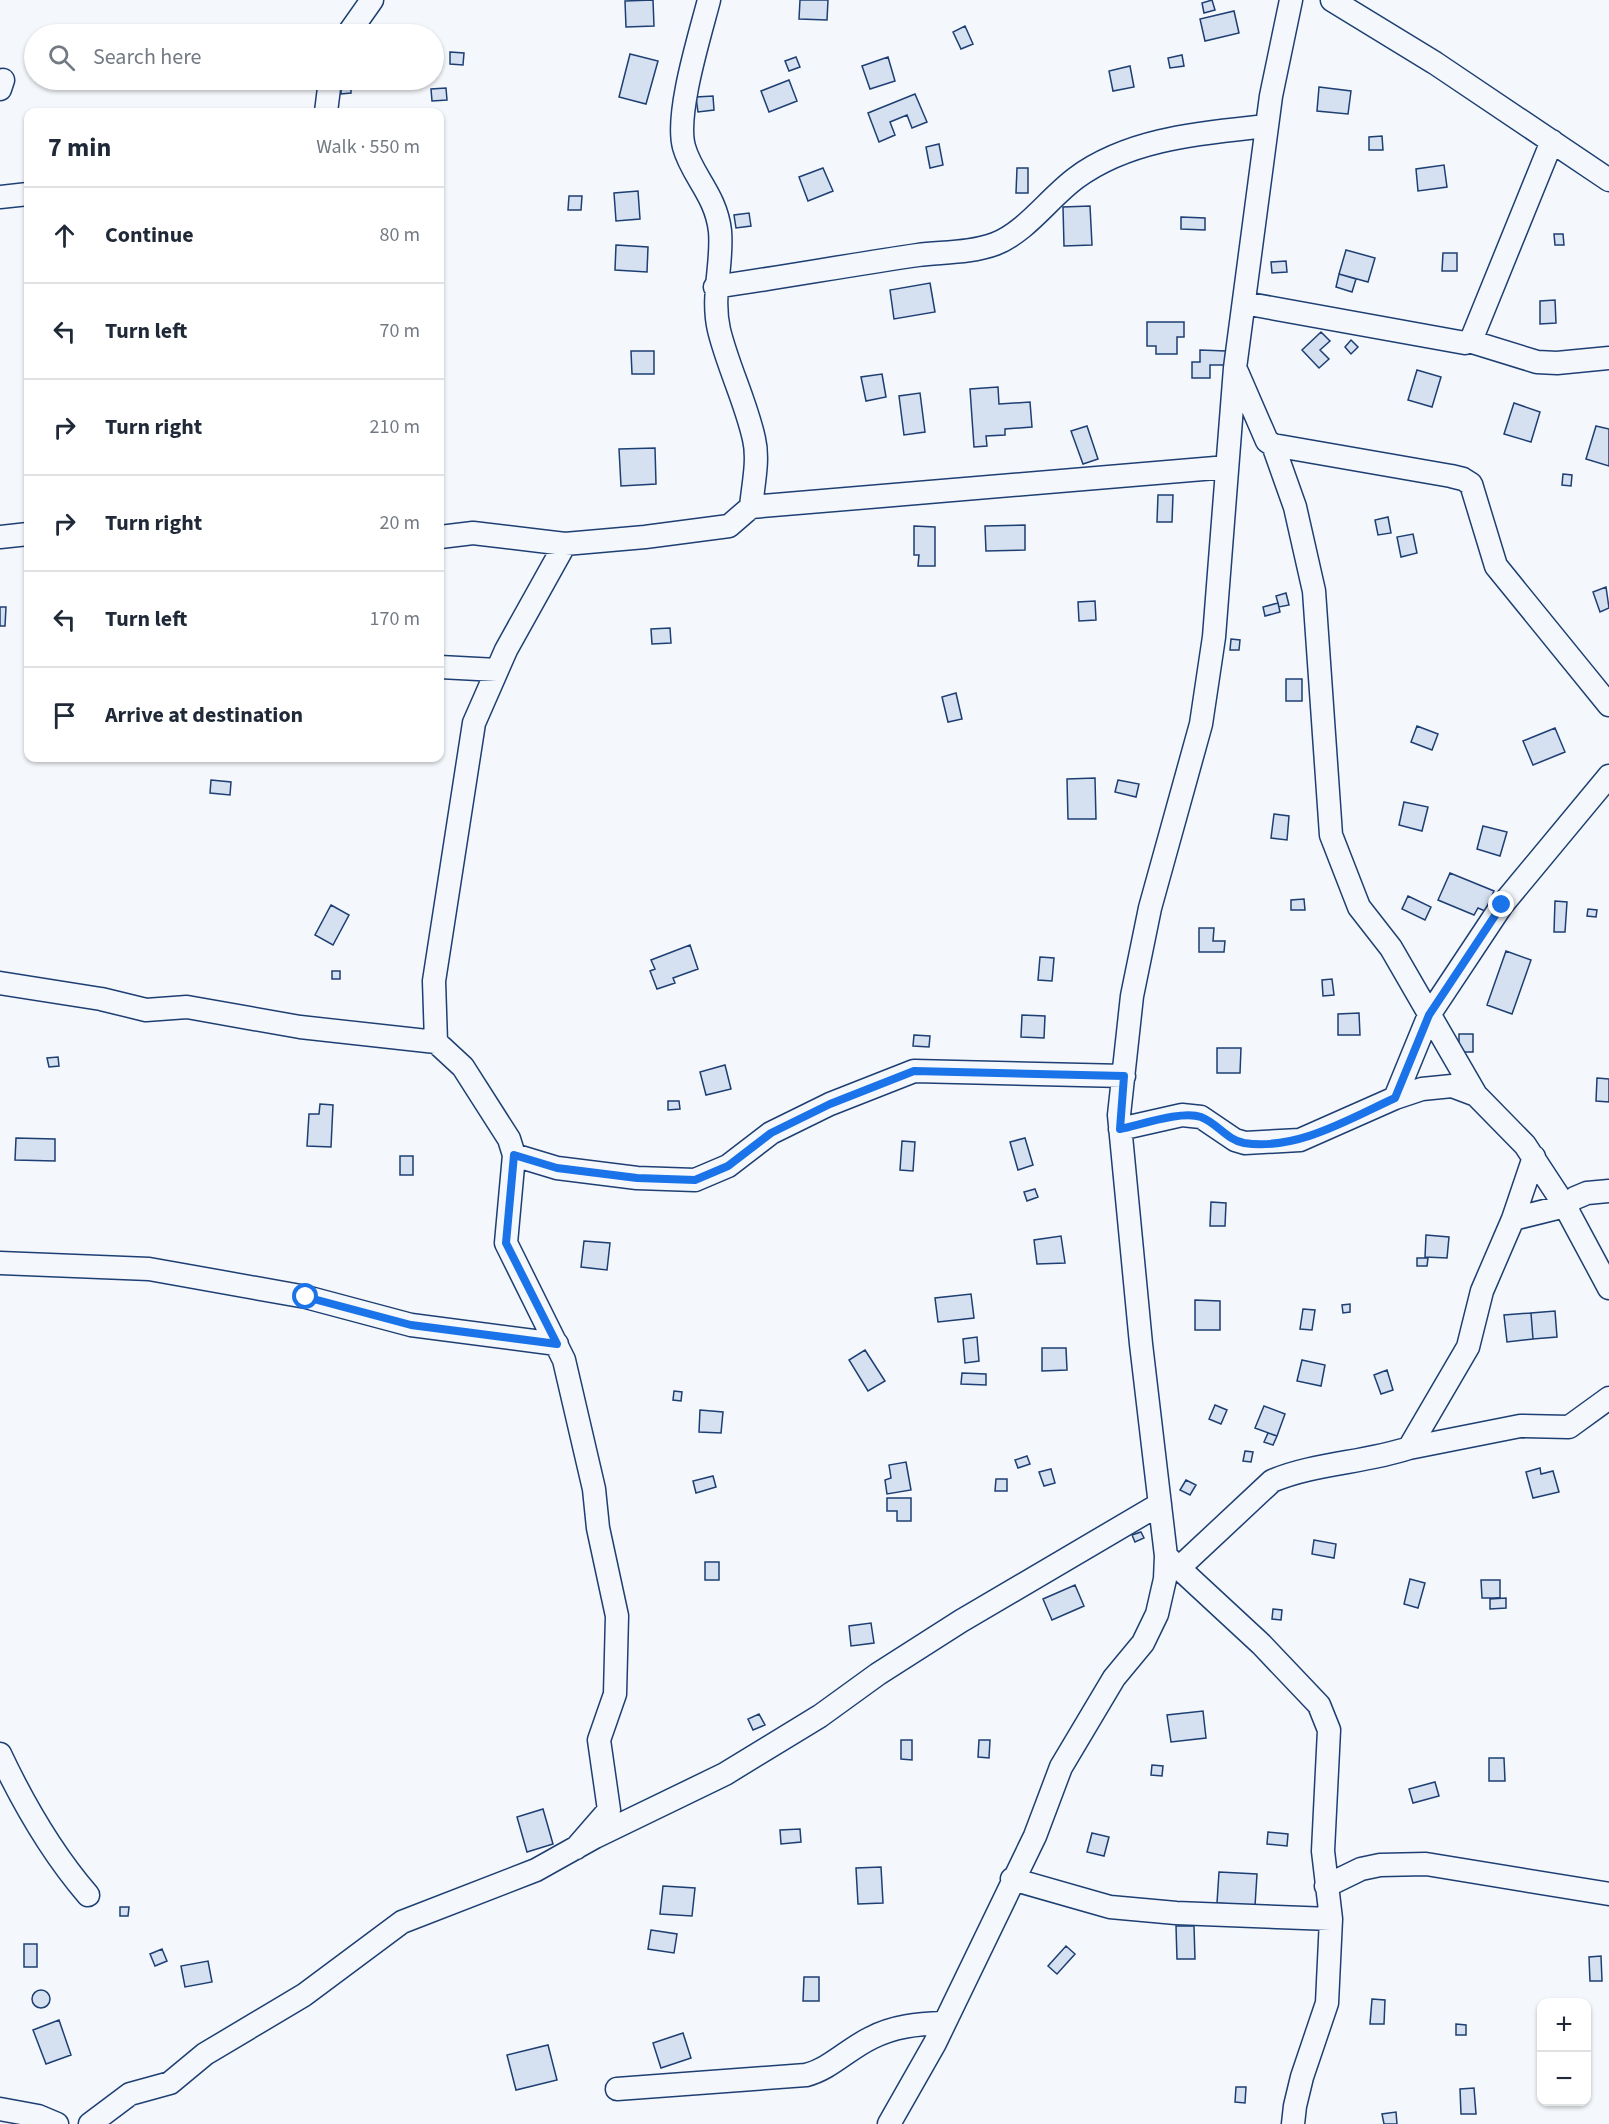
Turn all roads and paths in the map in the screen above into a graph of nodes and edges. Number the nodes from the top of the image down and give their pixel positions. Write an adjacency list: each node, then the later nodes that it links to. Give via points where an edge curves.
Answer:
1 (372, 0): 5 (street)
2 (709, 0): 13 (street, via 682,126 684,148 715,208 720,231)
3 (1291, 0): 8 (street)
4 (1332, 0): 9 (street)
5 (355, 24)
6 (329, 90): 7 (street)
7 (326, 108)
8 (1267, 126): 13 (street, via 1214,131 1118,155 1076,178 1011,235 986,247); 14 (street)
9 (1552, 141): 10 (street); 15 (street)
10 (1609, 180)
11 (24, 194): 12 (street)
12 (0, 197)
13 (715, 287): 20 (street, via 725,356 754,439)
14 (1244, 303): 15 (street, via 1459,344); 17 (street)
15 (1469, 341): 16 (street, via 1537,362)
16 (1609, 358)
17 (1235, 368): 18 (street, via 1267,441); 19 (street)
18 (1273, 445): 27 (street, via 1457,478 1471,484 1502,577); 30 (street, via 1295,507 1314,591 1331,835 1359,907 1391,948)
19 (1227, 467): 20 (street); 32 (street, via 1214,637 1201,724 1150,908 1132,996)
20 (751, 507): 24 (street, via 729,526)
21 (24, 534): 22 (street)
22 (0, 537)
23 (444, 537): 24 (street, via 473,533)
24 (565, 544): 26 (street)
25 (444, 667): 26 (street)
26 (497, 670): 31 (street, via 474,723 435,981)
27 (1605, 692)
28 (1609, 776): 30 (street, via 1502,905)
29 (0, 983): 31 (street, via 146,1010 187,1007 300,1027)
30 (1429, 1015): 33 (street); 34 (street)
31 (436, 1042): 36 (street, via 463,1067 486,1099)
32 (1124, 1076): 35 (street); 36 (street, via 914,1071 830,1104 771,1133 728,1166 695,1180 637,1178 557,1168)
33 (1476, 1095): 34 (street, via 1452,1086 1422,1089); 37 (street)
34 (1395, 1098): 35 (street, via 1300,1140 1245,1143 1201,1117 1182,1115)
35 (1120, 1129): 46 (street)
36 (514, 1155): 43 (street, via 506,1243)
37 (1534, 1157): 39 (street); 40 (street)
38 (1609, 1191): 39 (street, via 1587,1193)
39 (1564, 1206): 40 (street); 42 (street)
40 (1513, 1219): 45 (street, via 1482,1291 1468,1347)
41 (0, 1263): 43 (street, via 149,1269 306,1297 411,1325)
42 (1609, 1288)
43 (557, 1344): 49 (street, via 594,1489 598,1528 617,1616 615,1694 599,1740 609,1810)
44 (1609, 1398): 45 (street, via 1569,1427 1520,1426)
45 (1409, 1448): 47 (street, via 1370,1460 1289,1473 1272,1481)
46 (1160, 1504): 47 (street); 49 (street, via 961,1621 767,1750 686,1795)
47 (1173, 1561): 50 (street, via 1157,1614 1143,1642 1114,1678 1060,1767 1035,1836); 51 (street, via 1261,1644 1325,1716 1330,1746 1323,1817)
48 (0, 1754): 52 (street, via 60,1862)
49 (576, 1848): 59 (street, via 536,1870 402,1922 304,1995 205,2054 170,2083 130,2094)
50 (1012, 1879): 54 (street, via 1110,1907); 55 (street)
51 (1326, 1886): 53 (street, via 1361,1869 1426,1864); 54 (street)
52 (88, 1894)
53 (1609, 1894)
54 (1331, 1918): 61 (street, via 1328,2002 1300,2087)
55 (943, 2023): 56 (street, via 890,2030 806,2075); 60 (street, via 915,2082)
56 (617, 2089)
57 (0, 2109): 58 (street)
58 (57, 2124)
59 (90, 2124)
60 (889, 2124)
61 (1293, 2124)

